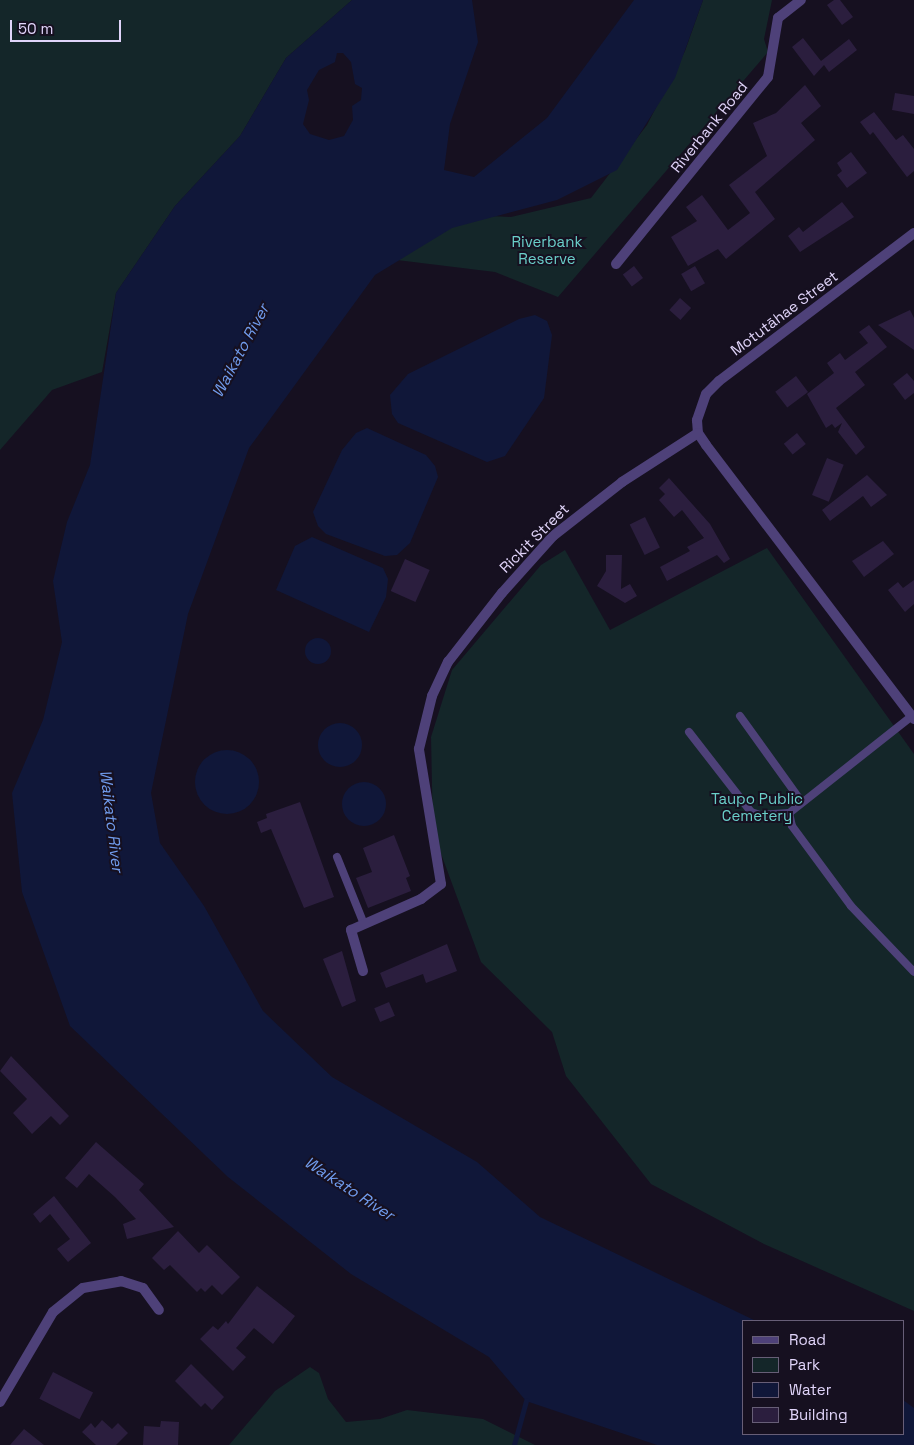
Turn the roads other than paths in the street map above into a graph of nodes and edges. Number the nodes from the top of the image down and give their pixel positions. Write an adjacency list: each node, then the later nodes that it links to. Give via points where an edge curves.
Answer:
1 (800, 0): 3 (street, Riverbank Road, via 778,18 768,77)
2 (914, 234): 4 (street, Motutāhae Street, via 719,381 700,406)
3 (616, 264)
4 (698, 433): 6 (street); 11 (street, Rickit Street, via 622,482 553,536 502,593 448,662 432,696 419,748 441,884 420,899)
5 (740, 716): 8 (lane)
6 (913, 718): 8 (lane)
7 (689, 732): 9 (lane, via 751,812 760,815)
8 (801, 801): 9 (lane)
9 (789, 813): 13 (lane, via 792,826 851,906)
10 (336, 857): 11 (lane)
11 (364, 924): 12 (street, via 351,930)
12 (363, 971)
13 (914, 972)
14 (159, 1310): 15 (street, via 143,1288 121,1281 83,1288 52,1312)
15 (0, 1402)

